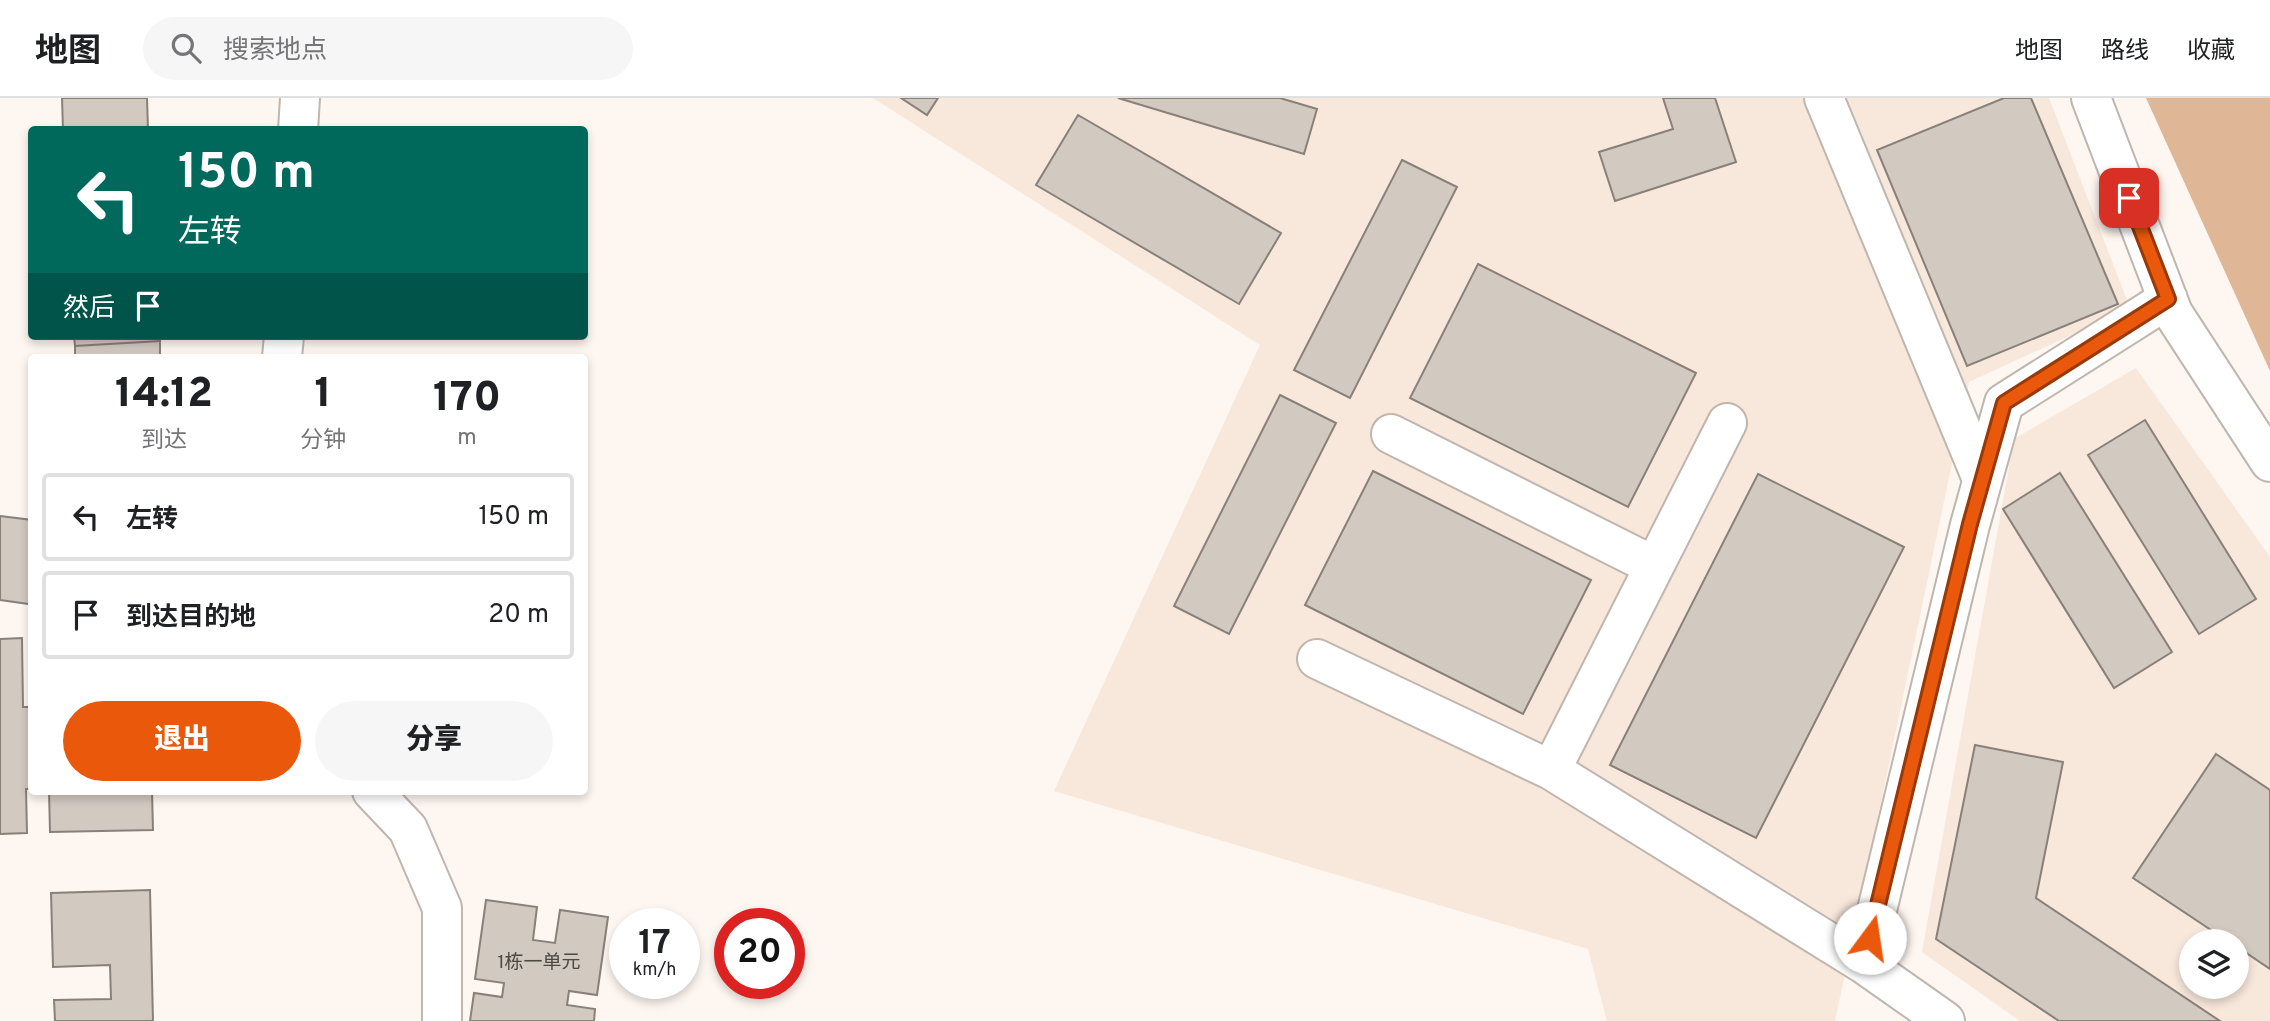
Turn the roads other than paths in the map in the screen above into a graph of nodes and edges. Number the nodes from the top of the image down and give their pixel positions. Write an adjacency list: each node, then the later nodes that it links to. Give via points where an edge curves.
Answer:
1 (300, 98): 4 (street)
2 (1824, 98): 9 (street)
3 (2091, 98): 5 (street)
4 (298, 126)
5 (2168, 299): 8 (street); 9 (street, via 2004,403)
6 (1727, 423): 10 (street)
7 (1391, 434): 10 (street)
8 (2270, 462)
9 (1982, 480): 14 (street)
10 (1654, 566): 12 (street)
11 (1317, 659): 12 (street)
12 (1551, 770): 14 (street)
13 (376, 795): 15 (street, via 408,829 442,908)
14 (1864, 964): 16 (street)
15 (442, 1021)
16 (1945, 1021)

